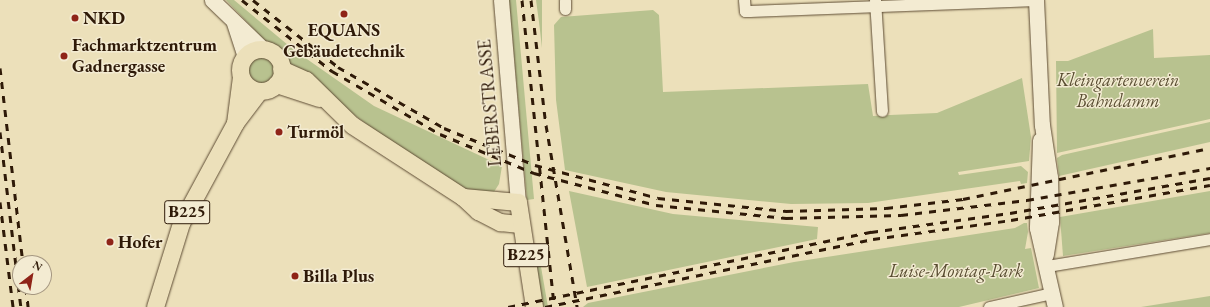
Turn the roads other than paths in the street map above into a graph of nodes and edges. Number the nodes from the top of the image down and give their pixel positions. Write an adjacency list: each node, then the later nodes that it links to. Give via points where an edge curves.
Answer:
1 (212, 0): 6 (main road)
2 (500, 0): 15 (main road, LEBERSTRASSE)
3 (1036, 0): 4 (street); 18 (main road, via 1042,125 1050,178 1051,222)
4 (876, 3): 5 (street); 12 (street)
5 (745, 5)
6 (233, 21): 7 (main road); 8 (main road)
7 (264, 50): 8 (main road); 9 (main road, via 276,56)
8 (245, 57): 10 (main road, B225)
9 (279, 76): 11 (main road); 14 (main road, B225, via 306,80 326,101 390,153)
10 (241, 77): 11 (main road, via 248,87); 13 (main road, B225)
11 (259, 91): 13 (main road, B225)
12 (882, 111)
13 (235, 123): 20 (main road, B225, via 181,223)
14 (463, 197): 15 (main road, B225); 16 (main road, B225, via 492,219)
15 (518, 202): 16 (main road, B225)
16 (520, 224): 21 (main road, B225)
17 (1210, 239): 18 (street)
18 (1046, 260): 19 (main road)
19 (1054, 300): 22 (street)
20 (155, 307)
21 (534, 307)
22 (989, 307)

